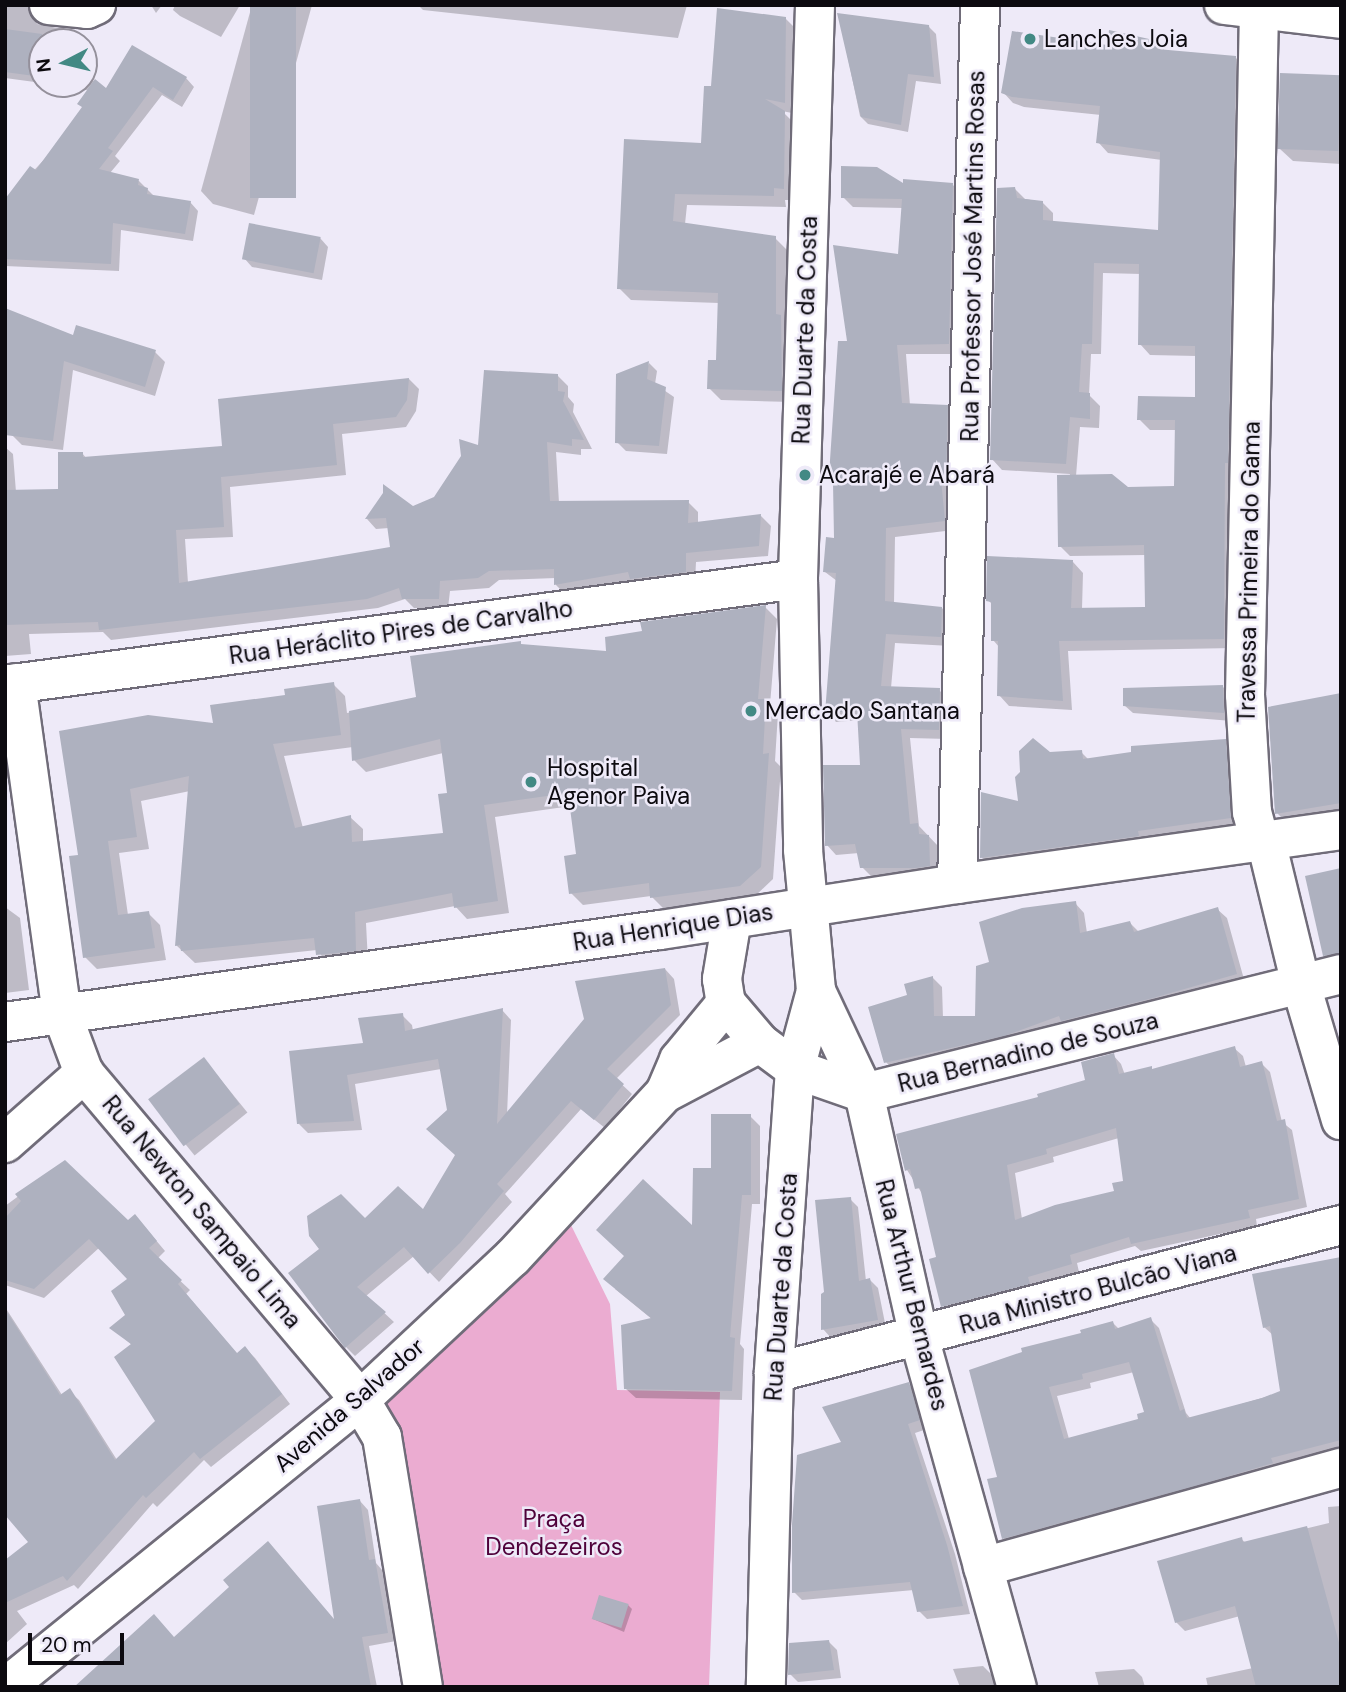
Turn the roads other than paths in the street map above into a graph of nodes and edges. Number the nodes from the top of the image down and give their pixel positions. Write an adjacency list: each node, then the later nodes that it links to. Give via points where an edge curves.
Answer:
1 (49, 5): 2 (street, via 87,9)
2 (96, 5)
3 (815, 5): 7 (street, Rua Duarte da Costa)
4 (980, 5): 11 (street, Rua Professor José Martins Rosas)
5 (1241, 8): 6 (street); 10 (street, Travessa Primeira do Gama, via 1245,695 1252,812 1257,831)
6 (1341, 19)
7 (797, 579): 8 (street, Rua Heráclito Pires de Carvalho); 12 (street, Rua Duarte da Costa)
8 (10, 684): 18 (street, Rua Newton Sampaio Lima)
9 (1341, 830): 10 (street, Rua Henrique Dias)
10 (1266, 841): 11 (street, Rua Henrique Dias); 15 (street, Travessa Primeira do Gama)
11 (957, 884): 12 (street, Rua Henrique Dias)
12 (808, 907): 13 (street, Rua Henrique Dias); 16 (street, Rua Arthur Bernardes)
13 (732, 919): 17 (street, via 722,979); 18 (street, Rua Henrique Dias)
14 (1341, 974): 15 (street, Rua Bernadino de Souza)
15 (1301, 985): 24 (street, Rua Bernadino de Souza); 25 (street, Travessa Primeira do Gama)
16 (816, 991): 21 (street); 24 (street, Rua Arthur Bernardes)
17 (726, 1003): 20 (street); 23 (street, Avenida Salvador, via 679,1060)
18 (62, 1014): 19 (street, Rua Henrique Dias); 22 (street, Rua Newton Sampaio Lima)
19 (5, 1022)
20 (760, 1043): 21 (street); 23 (street, Avenida Salvador)
21 (795, 1069): 24 (street, Rua Bernadino de Souza); 29 (street, Rua Duarte da Costa)
22 (84, 1073): 26 (street); 30 (street, Rua Newton Sampaio Lima)
23 (665, 1093): 30 (street, Avenida Salvador, via 512,1258)
24 (864, 1093): 28 (street, Rua Arthur Bernardes)
25 (1341, 1120)
26 (5, 1143)
27 (1341, 1225): 28 (street, Rua Ministro Bulcão Viana)
28 (919, 1337): 29 (street, Rua Ministro Bulcão Viana); 32 (street, Rua Arthur Bernardes)
29 (774, 1373): 35 (street, Rua Duarte da Costa)
30 (360, 1400): 33 (street, Avenida Salvador); 34 (street, via 382,1437)
31 (1341, 1468): 32 (street)
32 (984, 1567): 36 (street, Rua Arthur Bernardes)
33 (6, 1687)
34 (423, 1687)
35 (766, 1687)
36 (1017, 1687)

